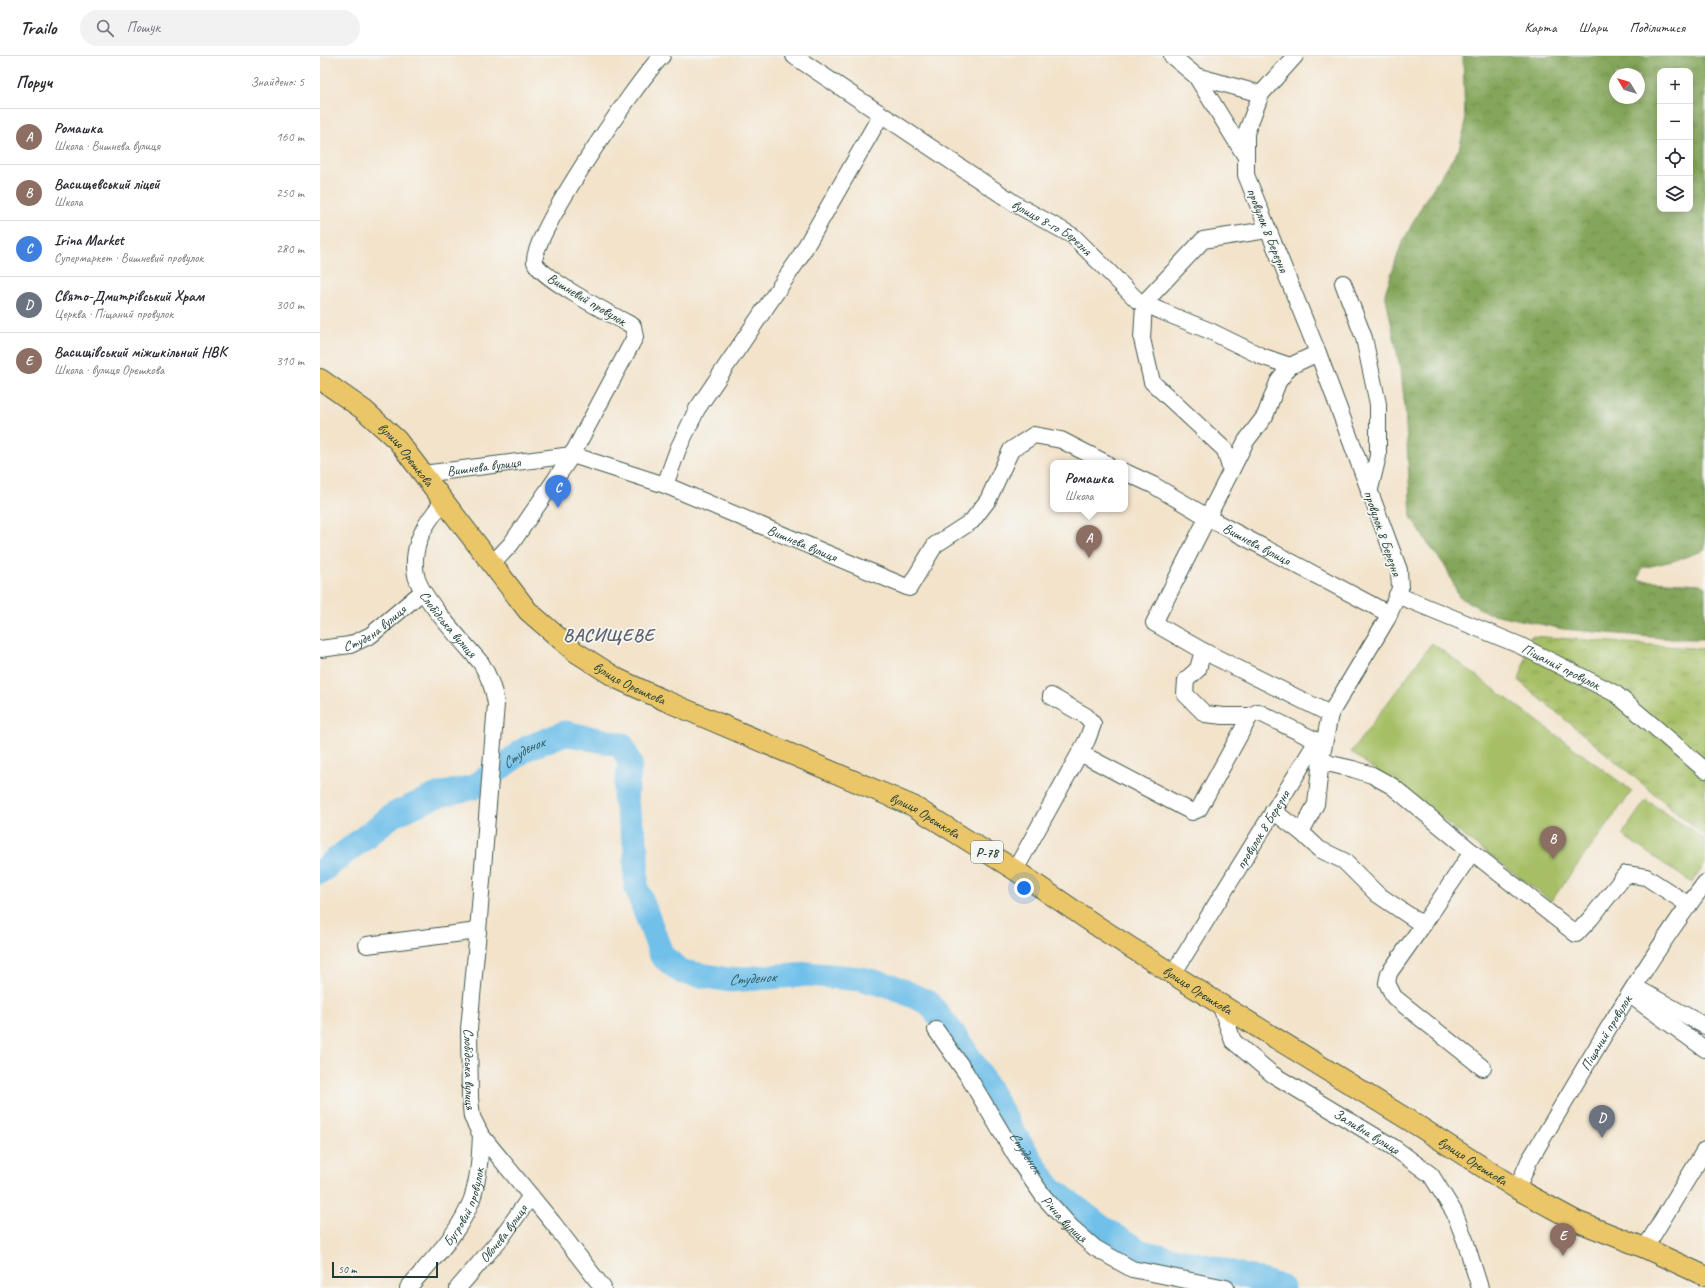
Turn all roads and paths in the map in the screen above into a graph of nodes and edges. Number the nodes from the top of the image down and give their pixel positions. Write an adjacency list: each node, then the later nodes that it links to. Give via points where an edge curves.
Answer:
1 (662, 56): 15 (street, Вишневий провулок, via 620,110 556,211 536,248 535,262 541,272 584,300 632,326 635,337)
2 (794, 56): 7 (street, вулиця 8-го Березня)
3 (1172, 56): 5 (street)
4 (1295, 56): 6 (street, провулок 8 Березня)
5 (1196, 76): 6 (street); 8 (street)
6 (1261, 94): 8 (street, провулок 8 Березня, via 1246,134)
7 (881, 115): 11 (street, вулиця 8-го Березня, via 1017,206 1073,236 1137,300); 20 (street, via 798,260 696,409)
8 (1246, 158): 9 (street, провулок 8 Березня, via 1246,175)
9 (1267, 230): 11 (street, via 1203,240); 12 (street, провулок 8 Березня)
10 (1343, 282): 21 (street, via 1364,338 1378,404 1378,456)
11 (1144, 303): 13 (street, вулиця 8-го Березня, via 1261,356); 17 (street, via 1142,339 1152,382 1225,450)
12 (1318, 353): 13 (street); 21 (street, провулок 8 Березня)
13 (1290, 366): 17 (street, via 1278,382 1265,416 1246,441)
14 (320, 379): 19 (main road, вулиця Орєшкова / Р-78, via 364,410 397,440)
15 (572, 456): 19 (street, Вишнева вулиця); 20 (street, Вишнева вулиця); 24 (street, Вишневий провулок, via 511,544)
16 (1100, 460): 20 (street, Вишнева вулиця, via 1061,440 1034,435 1011,450 988,500 972,521 935,545 909,588)
17 (1231, 471): 23 (street)
18 (1128, 473): 23 (street, Вишнева вулиця)
19 (423, 474): 22 (main road, вулиця Орєшкова / Р-78)
20 (665, 485)
21 (1369, 493): 26 (street, провулок 8 Березня, via 1399,570 1400,588)
22 (444, 500): 24 (main road, вулиця Орєшкова / Р-78); 25 (street, Слобідська вулиця, via 423,530 417,546 414,562)
23 (1208, 517): 27 (street, Вишнева вулиця); 29 (street, via 1154,623)
24 (492, 564): 40 (main road, вулиця Орєшкова / Р-78, via 528,611 574,651 618,679 913,806)
25 (422, 592): 28 (street, Студена вулиця, via 371,635 350,645); 44 (street, Слобідська вулиця, via 481,663 492,683 496,704)
26 (1397, 595): 27 (street, провулок 8 Березня); 36 (street, Піщаний провулок, via 1519,645 1616,694)
27 (1389, 614): 31 (street, провулок 8 Березня)
28 (320, 649)
29 (1203, 651): 31 (street); 32 (street, via 1198,669 1186,680 1185,694 1205,714)
30 (1051, 696): 34 (street, via 1086,716 1093,724)
31 (1330, 714): 35 (street, провулок 8 Березня)
32 (1250, 716): 33 (street, via 1258,712); 34 (street, via 1199,809 1192,812)
33 (1317, 741): 35 (street); 37 (street, провулок 8 Березня)
34 (1080, 753): 40 (street)
35 (1321, 760): 38 (street, via 1316,804); 39 (street, via 1372,775 1392,786)
36 (1705, 770)
37 (1273, 811): 38 (street); 46 (street, провулок 8 Березня)
38 (1301, 832): 43 (street, via 1319,849 1344,861 1377,894)
39 (1472, 852): 42 (street, via 1576,934 1592,918 1626,874 1646,876); 43 (street)
40 (1015, 870): 46 (main road, вулиця Орєшкова / Р-78)
41 (1705, 883): 42 (street, Піщаний провулок)
42 (1689, 905): 47 (street, Піщаний провулок)
43 (1422, 925): 52 (street, via 1389,973 1387,983 1394,997)
44 (478, 931): 45 (street); 53 (street, Слобідська вулиця, via 469,1029 469,1073 472,1117)
45 (367, 945)
46 (1173, 974): 48 (main road, вулиця Орєшкова / Р-78)
47 (1632, 991): 49 (street); 51 (street); 55 (street, Піщаний провулок, via 1529,1161)
48 (1220, 1004): 55 (main road, вулиця Орєшкова / Р-78); 63 (street, Заливна вулиця, via 1233,1041 1272,1074 1393,1147 1431,1175 1454,1212)
49 (1705, 1026)
50 (936, 1030): 62 (street, Річна вулиця, via 966,1073 1018,1160 1044,1197 1071,1227 1095,1248 1132,1269)
51 (1705, 1049)
52 (1483, 1068)
53 (480, 1135): 56 (street, Слобідська вулиця); 59 (street, Бугровий провулок, via 480,1161 472,1199 456,1231)
54 (1705, 1150): 57 (street)
55 (1516, 1189): 57 (main road, вулиця Орєшкова / Р-78, via 1576,1221)
56 (531, 1196): 60 (street, Овочева вулиця, via 501,1238); 61 (street, Слобідська вулиця)
57 (1645, 1248): 58 (main road, вулиця Орєшкова / Р-78)
58 (1705, 1276)
59 (408, 1288)
60 (458, 1288)
61 (603, 1288)
62 (1226, 1288)
63 (1480, 1288)

